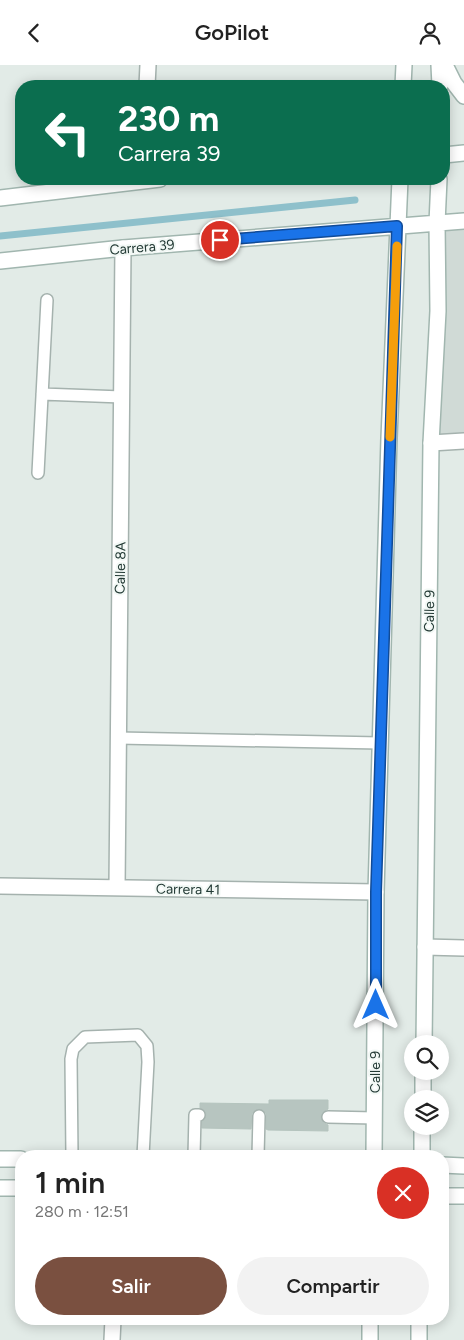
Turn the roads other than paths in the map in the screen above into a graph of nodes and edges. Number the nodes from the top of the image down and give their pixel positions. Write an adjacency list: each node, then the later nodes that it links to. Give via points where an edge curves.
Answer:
1 (148, 65): 5 (main road)
2 (404, 65): 6 (main road)
3 (439, 65): 7 (main road)
4 (445, 65): 8 (main road)
5 (147, 80)
6 (403, 80)
7 (440, 80)
8 (464, 96)
9 (464, 153): 10 (main road)
10 (450, 154)
11 (103, 185): 14 (main road)
12 (400, 185): 17 (main road, Calle 9)
13 (439, 185): 16 (main road, Calle 9)
14 (0, 198)
15 (464, 221): 16 (main road, Carrera 39)
16 (437, 223): 17 (main road, Carrera 39); 24 (main road, Calle 9, via 438,311)
17 (397, 226): 18 (main road, Carrera 39); 27 (main road, Calle 9)
18 (123, 248): 19 (main road, Carrera 39); 22 (main road, Calle 8A)
19 (0, 261)
20 (47, 300): 21 (lane)
21 (42, 394): 22 (lane); 25 (lane)
22 (122, 397): 26 (main road, Calle 8A)
23 (464, 441): 24 (main road)
24 (431, 443): 31 (main road, Calle 9)
25 (38, 473)
26 (118, 738): 27 (lane); 29 (main road, Calle 8A)
27 (380, 743): 30 (main road, Calle 9)
28 (0, 886): 29 (main road, Carrera 41)
29 (117, 888): 30 (main road, Carrera 41)
30 (376, 892): 37 (main road, Calle 9)
31 (425, 947): 32 (main road); 33 (main road, Calle 9)
32 (464, 948)
33 (424, 1035)
34 (199, 1115): 41 (lane, via 195,1115)
35 (261, 1116): 42 (lane)
36 (328, 1117): 37 (lane)
37 (375, 1118): 43 (main road, Calle 9)
38 (422, 1135): 44 (main road)
39 (72, 1150): 40 (lane, via 73,1049 86,1037 138,1035 147,1046 148,1063)
40 (143, 1150)
41 (194, 1150)
42 (258, 1150)
43 (374, 1150)
44 (422, 1150)
45 (0, 1159): 46 (main road)
46 (15, 1159)
47 (449, 1165): 48 (main road)
48 (464, 1165)
49 (0, 1188): 50 (main road)
50 (15, 1188)
51 (449, 1196): 52 (main road)
52 (464, 1196)
53 (113, 1325): 56 (main road)
54 (370, 1325): 57 (main road)
55 (420, 1325): 58 (main road)
56 (112, 1340)
57 (370, 1340)
58 (419, 1340)

